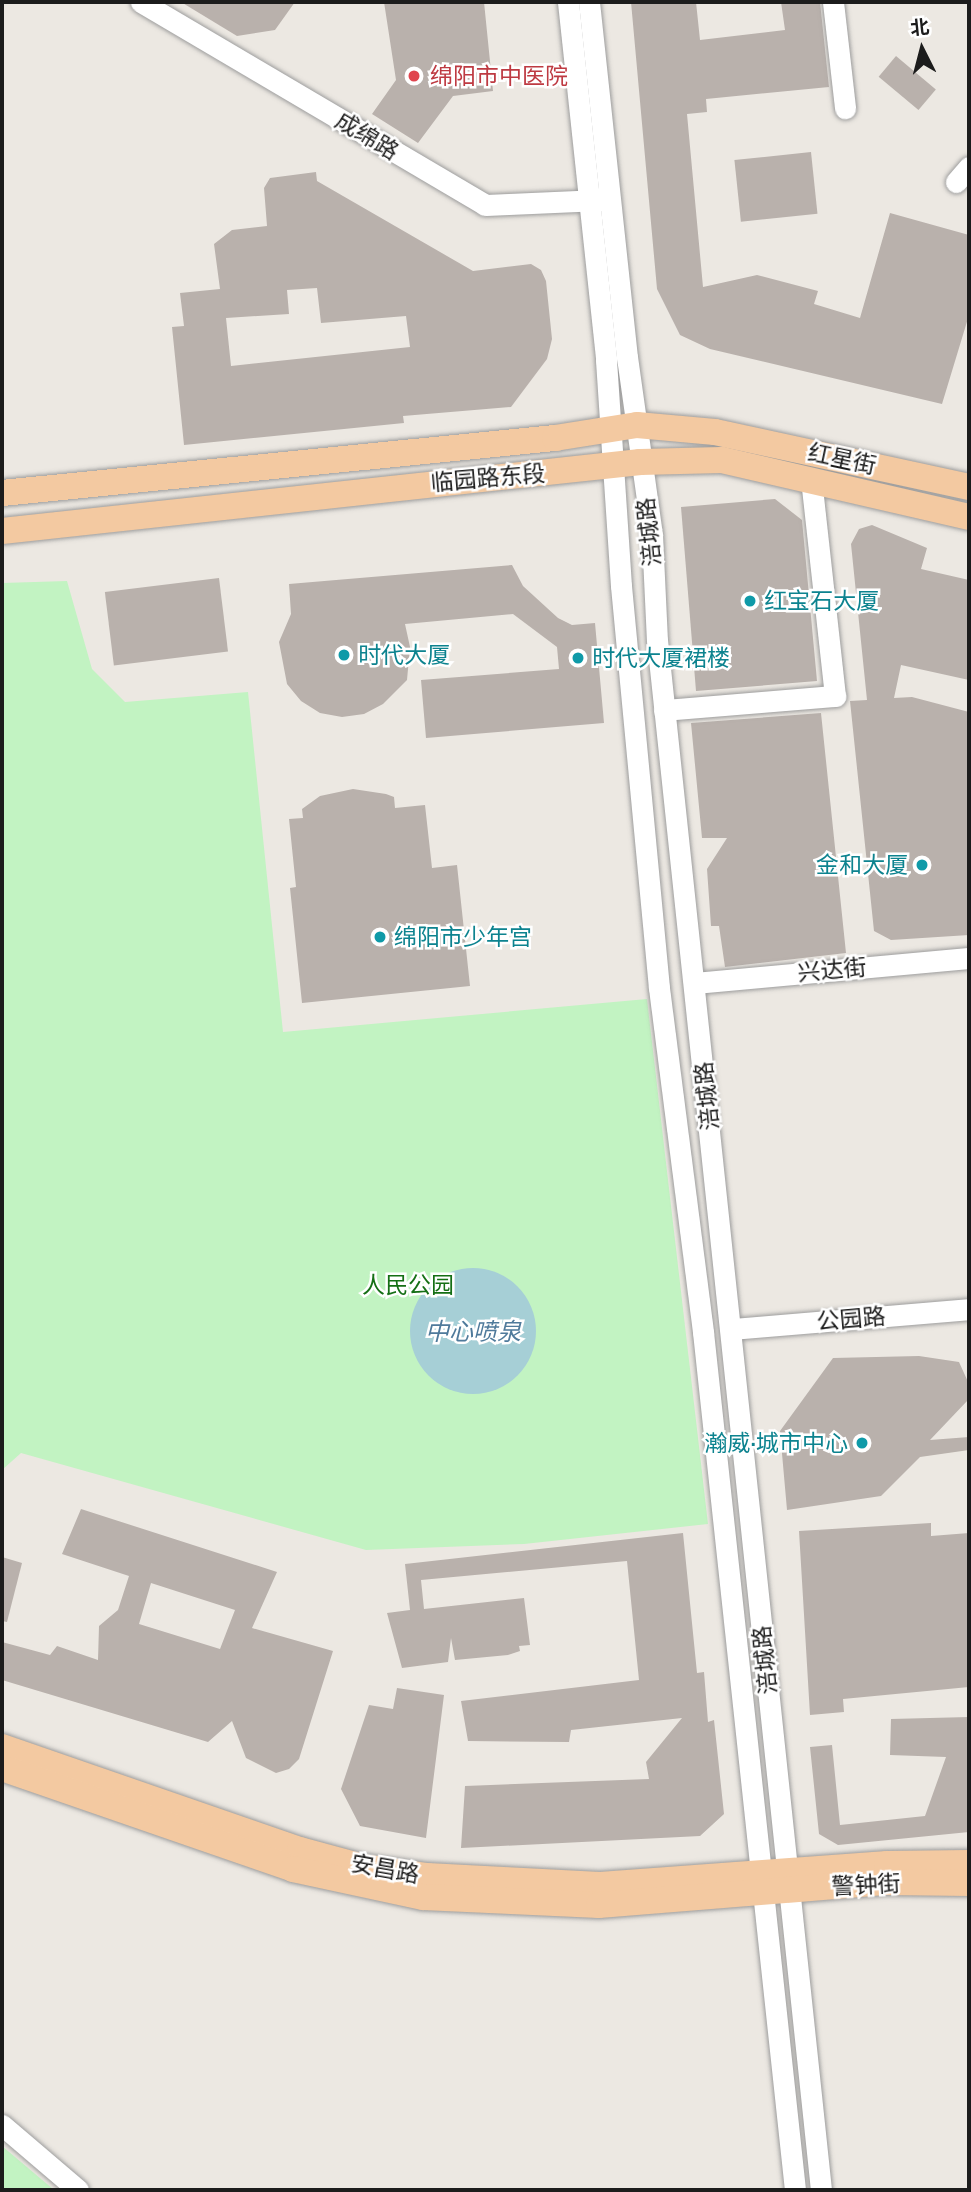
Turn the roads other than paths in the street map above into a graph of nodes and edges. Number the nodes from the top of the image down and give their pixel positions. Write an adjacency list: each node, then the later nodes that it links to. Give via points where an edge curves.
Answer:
1 (141, 2): 6 (street, 成绵路, via 485,205)
2 (568, 2): 6 (street, 涪城路)
3 (589, 2): 6 (street, 涪城路)
4 (833, 2): 5 (street)
5 (845, 108)
6 (600, 200): 7 (street, 涪城路); 8 (street, 涪城路)
7 (637, 425): 8 (main road, 红星街); 9 (street, 涪城路); 12 (main road, 红星街, via 715,432)
8 (611, 429): 10 (street, 涪城路); 13 (main road, 红星街)
9 (640, 462): 10 (main road, 临园路东段); 11 (main road, 临园路东段, via 722,460); 16 (street, 涪城路, via 652,536)
10 (614, 465): 15 (main road, 临园路东段); 24 (street, 涪城路, via 659,988)
11 (811, 480): 14 (main road, 临园路东段); 16 (street, via 835,696)
12 (969, 487)
13 (2, 494)
14 (969, 517)
15 (2, 531)
16 (664, 710): 18 (street, 涪城路)
17 (969, 958): 18 (street, 兴达街)
18 (694, 983): 20 (street, 涪城路)
19 (969, 1309): 20 (street, 公园路)
20 (732, 1329): 24 (street, 涪城路)
21 (2, 1747): 24 (main road, 安昌路, via 300,1850 363,1867 495,1881 600,1885)
22 (2, 1768): 24 (main road, 安昌路, via 293,1869 423,1898 599,1905)
23 (969, 1863): 24 (main road, 警钟街)
24 (775, 1881): 25 (main road, 警钟街); 28 (street, 涪城路); 29 (street, 涪城路)
25 (969, 1883)
26 (2, 2124): 27 (street)
27 (78, 2190)
28 (795, 2190)
29 (821, 2190)

